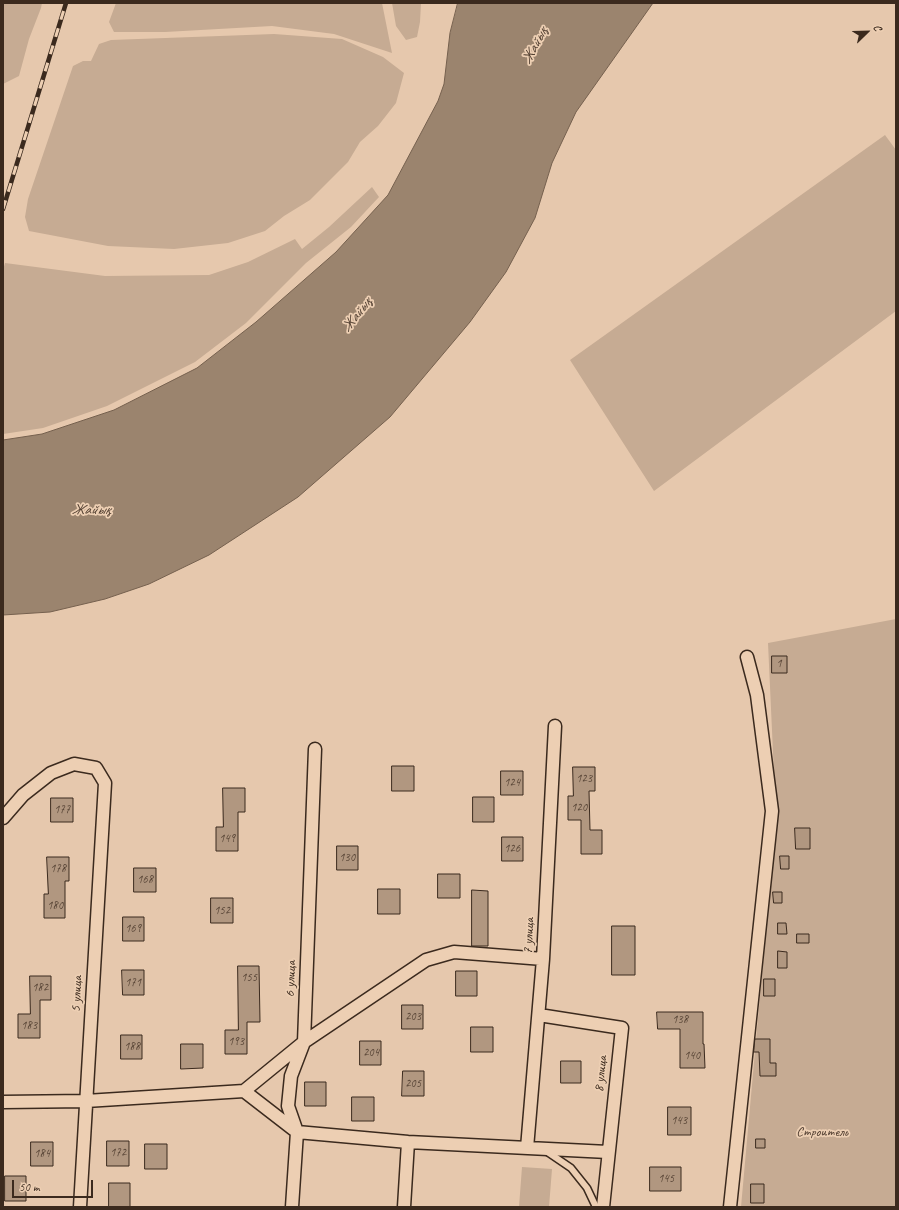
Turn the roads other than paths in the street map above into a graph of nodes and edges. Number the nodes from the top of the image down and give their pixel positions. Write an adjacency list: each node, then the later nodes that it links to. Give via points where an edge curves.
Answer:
1 (747, 657): 21 (street, via 757,695 772,811)
2 (555, 726): 5 (street, 7 улица)
3 (314, 749): 7 (street, 6 улица)
4 (3, 818): 9 (street, 5 улица, via 23,795 51,773 74,764 96,768 104,783)
5 (543, 958): 6 (street, 7 улица); 7 (street, via 454,952 426,960)
6 (539, 1015): 13 (street, 7 улица); 15 (street, 8 улица, via 622,1028)
7 (304, 1042): 8 (street); 11 (street, 6 улица, via 291,1076 288,1106)
8 (244, 1091): 9 (street); 11 (street)
9 (86, 1101): 10 (street); 16 (street, 5 улица)
10 (3, 1102)
11 (296, 1132): 12 (street); 17 (street, 6 улица)
12 (408, 1142): 13 (street); 18 (street)
13 (527, 1148): 14 (street)
14 (543, 1149): 15 (street); 19 (lane, via 571,1168 587,1188)
15 (608, 1152): 20 (street, 8 улица)
16 (80, 1207)
17 (292, 1207)
18 (404, 1207)
19 (596, 1207)
20 (603, 1207)
21 (730, 1207)

